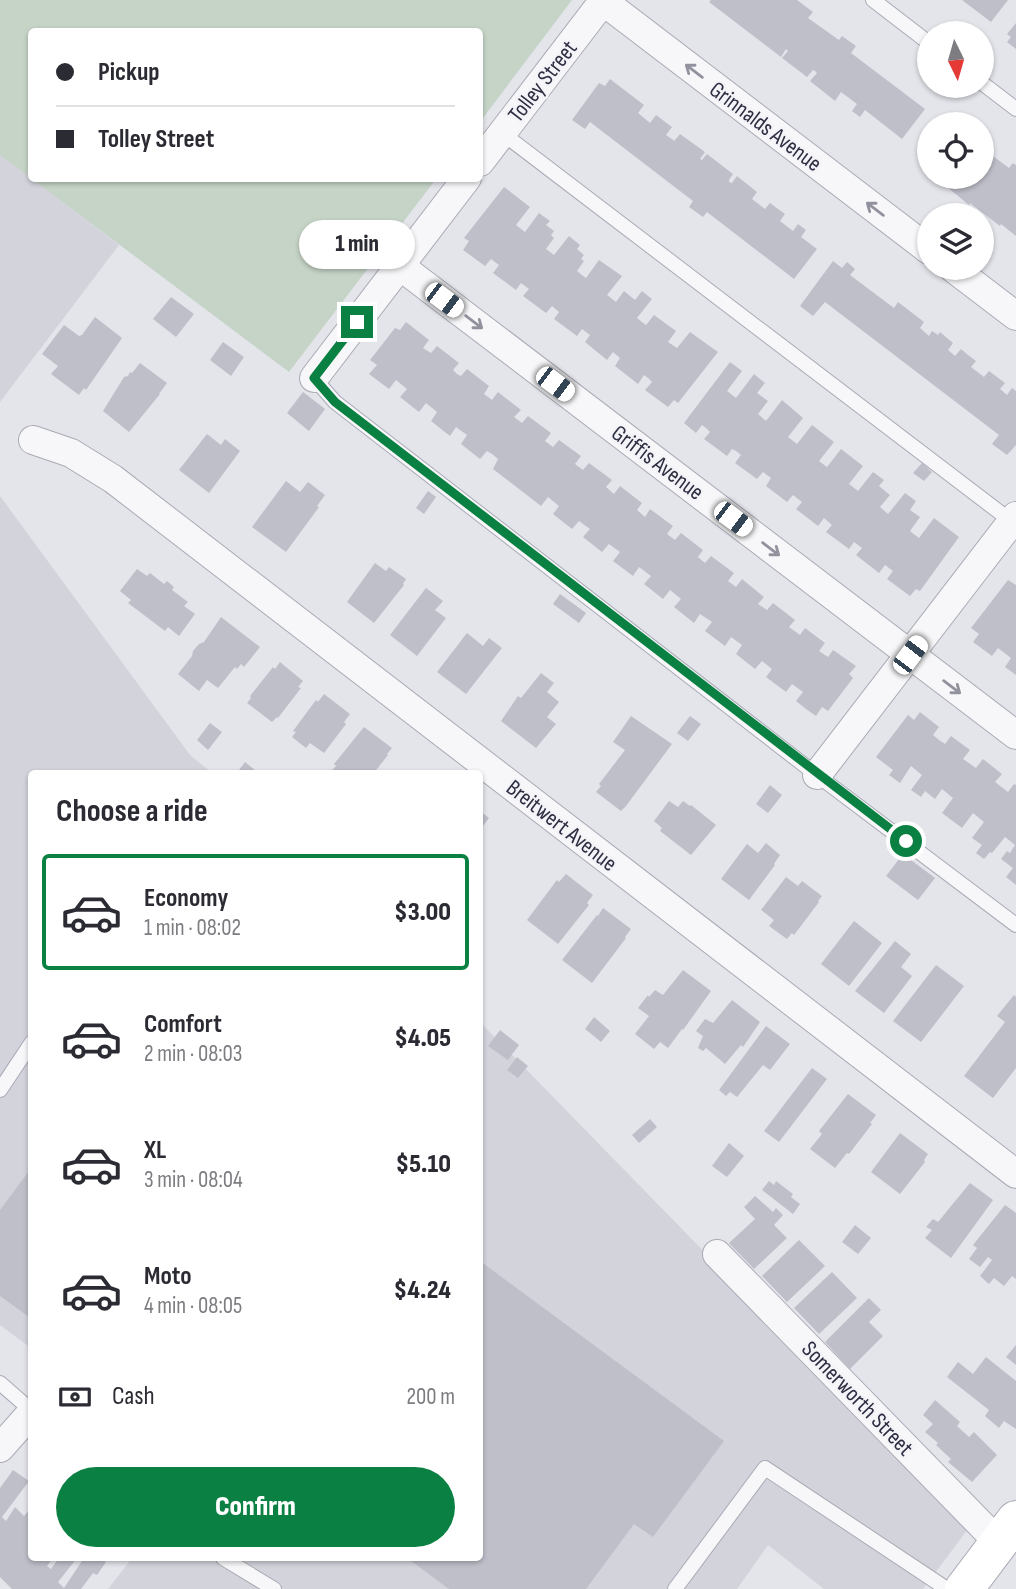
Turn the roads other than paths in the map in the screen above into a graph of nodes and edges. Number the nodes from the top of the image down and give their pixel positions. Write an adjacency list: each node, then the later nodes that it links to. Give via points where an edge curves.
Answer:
1 (873, 0): 3 (lane)
2 (604, 1): 6 (street, Tolley Street); 9 (street, Grinnalds Avenue, one-way to 2)
3 (917, 34)
4 (994, 92): 5 (lane)
5 (1016, 109)
6 (502, 133): 7 (street, Tolley Street); 15 (lane)
7 (483, 158)
8 (464, 182): 10 (street)
9 (917, 241)
10 (400, 266): 13 (street); 16 (street, Griffis Avenue, one-way to 16)
11 (969, 280): 12 (street)
12 (1016, 316)
13 (314, 378): 18 (lane, via 335,402)
14 (33, 440): 22 (street, Breitwert Avenue, via 71,453 113,480)
15 (1015, 521): 16 (street)
16 (910, 655): 17 (street, Griffis Avenue, one-way to 17); 18 (street)
17 (1016, 735)
18 (817, 775): 19 (lane)
19 (1016, 925)
20 (28, 1048): 21 (lane)
21 (0, 1090)
22 (1016, 1174)
23 (717, 1254): 28 (street, Somerworth Street)
24 (0, 1383): 25 (lane)
25 (28, 1408)
26 (28, 1416): 27 (street)
27 (0, 1448)
28 (1007, 1531): 33 (main road)
29 (228, 1561): 30 (lane)
30 (274, 1589)
31 (675, 1589): 32 (lane, via 765,1468)
32 (947, 1589)
33 (964, 1589)

